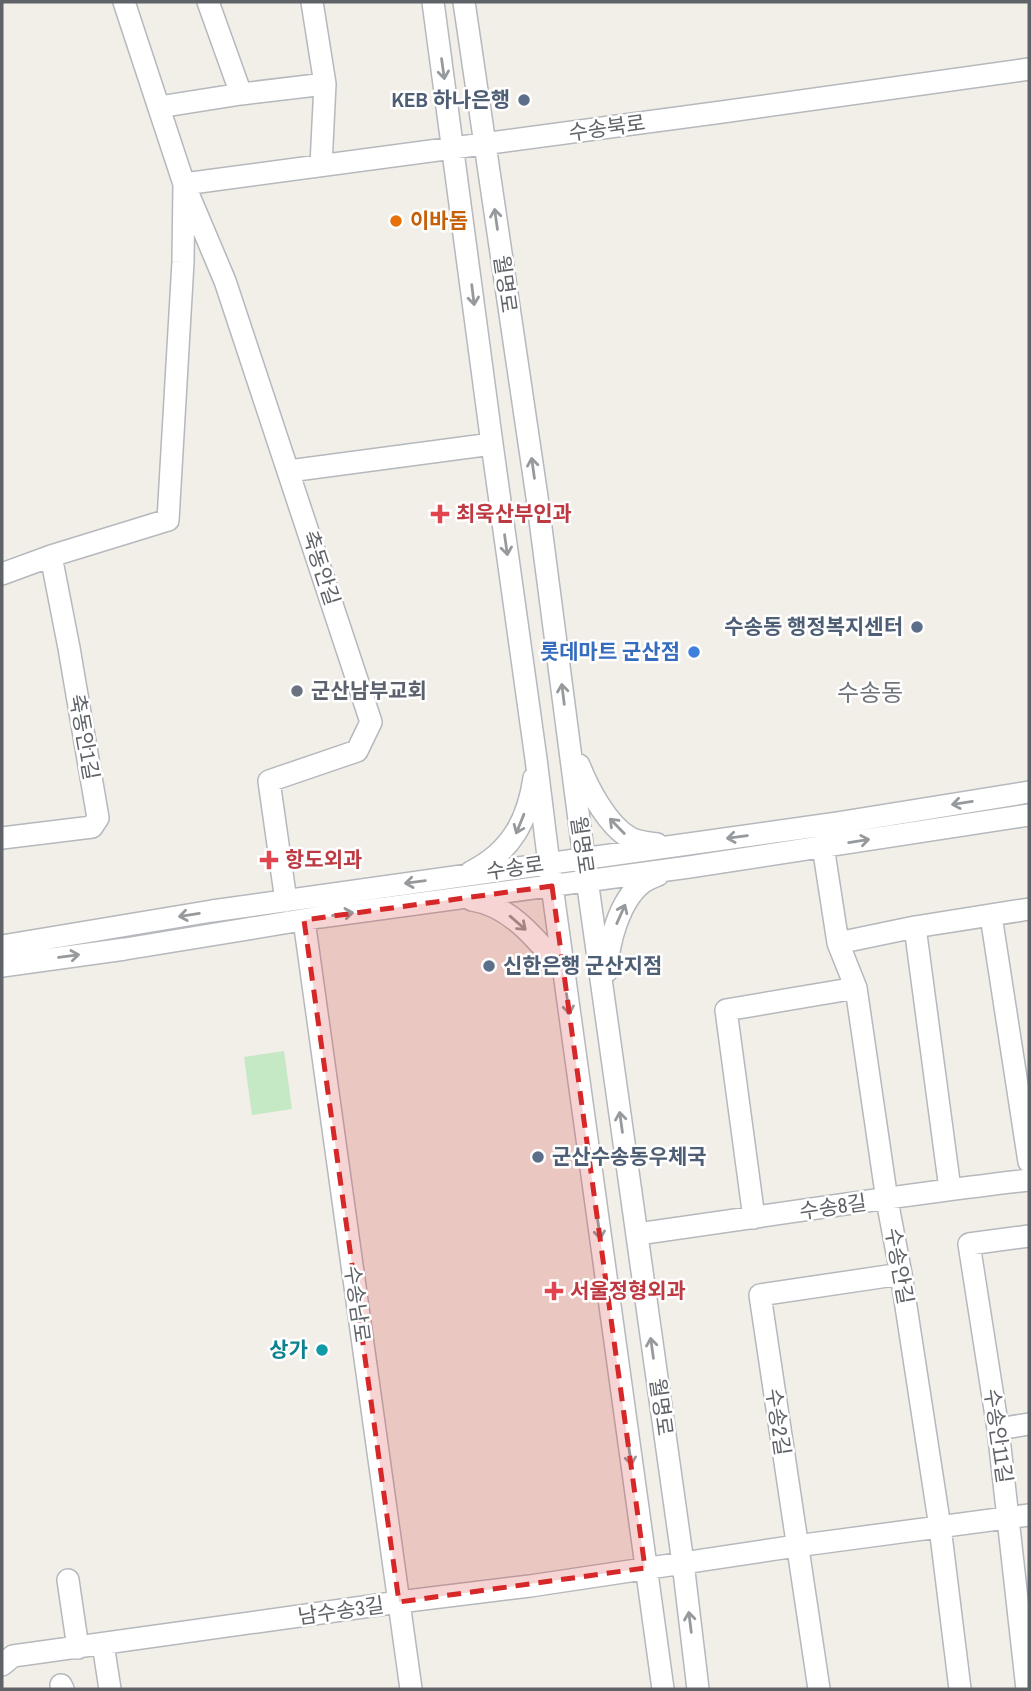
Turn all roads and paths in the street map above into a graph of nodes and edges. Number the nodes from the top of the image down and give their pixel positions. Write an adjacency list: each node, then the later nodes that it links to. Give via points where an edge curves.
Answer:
1 (124, 2): 9 (street, 축동안길)
2 (208, 2): 8 (street)
3 (313, 2): 7 (street)
4 (433, 2): 11 (street, 월명로, one-way to 11)
5 (464, 2): 10 (street, 월명로)
6 (1029, 69): 10 (street, 수송북로)
7 (325, 84): 8 (street); 12 (street)
8 (241, 94): 9 (street)
9 (159, 107): 13 (street, 축동안길)
10 (485, 144): 11 (street, 수송북로); 20 (street, 월명로, one-way to 10)
11 (454, 148): 12 (street, 수송북로); 16 (street, 월명로, one-way to 16)
12 (321, 165): 13 (street, 수송북로)
13 (184, 184): 14 (street, 축동안길); 15 (street, 축동안길)
14 (214, 254): 15 (street); 17 (street, 축동안길)
15 (183, 262): 18 (street, 축동안길, via 168,520)
16 (492, 444): 17 (street); 21 (street, 월명로, one-way to 21)
17 (289, 471): 34 (street, 축동안길, via 371,722 357,751 270,780)
18 (51, 556): 19 (street); 24 (street, 축동안1길, via 98,818 92,827)
19 (2, 574)
20 (568, 738): 25 (street, one-way to 20, via 643,843 614,825 593,796); 27 (street, 월명로)
21 (536, 759): 28 (street, 월명로); 30 (street, one-way to 30, via 531,797 516,835 482,866)
22 (1029, 792): 25 (street, 수송로, one-way to 25)
23 (1029, 815): 26 (street, 수송로, one-way to 23)
24 (2, 838)
25 (680, 845): 27 (street, 수송로)
26 (823, 846): 29 (street, 수송로); 39 (street, 수송안길)
27 (584, 858): 28 (street, 수송로); 31 (street, 월명로)
28 (549, 864): 30 (street, 수송로); 32 (street, 월명로)
29 (680, 868): 31 (street, 수송로); 44 (street, one-way to 29, via 610,944 624,906 642,883)
30 (463, 876): 34 (street, 수송로, one-way to 34)
31 (587, 881): 32 (street, 수송로); 44 (street, 월명로)
32 (552, 886): 33 (street, 수송로); 42 (street, 월명로)
33 (459, 899): 37 (street, 수송로, one-way to 33); 42 (street, one-way to 42, via 497,908 517,921)
34 (286, 901): 40 (street, 수송로, one-way to 40)
35 (1029, 909): 36 (street)
36 (991, 916): 38 (street); 45 (street)
37 (304, 920): 41 (street, 수송로, one-way to 37); 61 (street, 수송남로)
38 (915, 927): 39 (street); 47 (street)
39 (838, 943): 43 (street, 수송안길)
40 (2, 946)
41 (2, 966)
42 (563, 970): 59 (street, 월명로, one-way to 59)
43 (856, 988): 48 (street, 수송안길); 49 (street, via 726,1010)
44 (605, 1005): 50 (street, 월명로, one-way to 44)
45 (1029, 1162)
46 (1029, 1180): 47 (street, 수송8길)
47 (950, 1189): 48 (street, 수송8길)
48 (887, 1199): 49 (street, 수송8길); 52 (street, 수송안길)
49 (754, 1218): 50 (street, 수송8길)
50 (637, 1234): 58 (street, 월명로, one-way to 50)
51 (1029, 1236): 54 (street, 수송안11길, via 969,1244)
52 (901, 1274): 56 (street, 수송안길); 57 (street, 수송2길, via 760,1295)
53 (1029, 1424): 54 (street)
54 (998, 1429): 55 (street, 수송안11길)
55 (1019, 1517): 56 (street, 남수송3길); 62 (street, 수송안11길)
56 (940, 1527): 57 (street, 남수송3길); 71 (street, 수송안길)
57 (796, 1546): 58 (street, 남수송3길); 70 (street, 수송2길)
58 (682, 1563): 59 (street, 남수송3길); 69 (street, 월명로, one-way to 58)
59 (645, 1568): 61 (street, 남수송3길); 68 (street, 월명로)
60 (68, 1580): 64 (street)
61 (398, 1602): 63 (street, 남수송3길); 67 (street, 수송남로)
62 (1023, 1615): 72 (street, 수송안11길)
63 (103, 1644): 64 (street, 남수송3길); 66 (street)
64 (78, 1648): 65 (street, 남수송3길, via 13,1656)
65 (2, 1665)
66 (110, 1689)
67 (411, 1689)
68 (663, 1689)
69 (698, 1689)
70 (819, 1689)
71 (960, 1689)
72 (1027, 1689)

